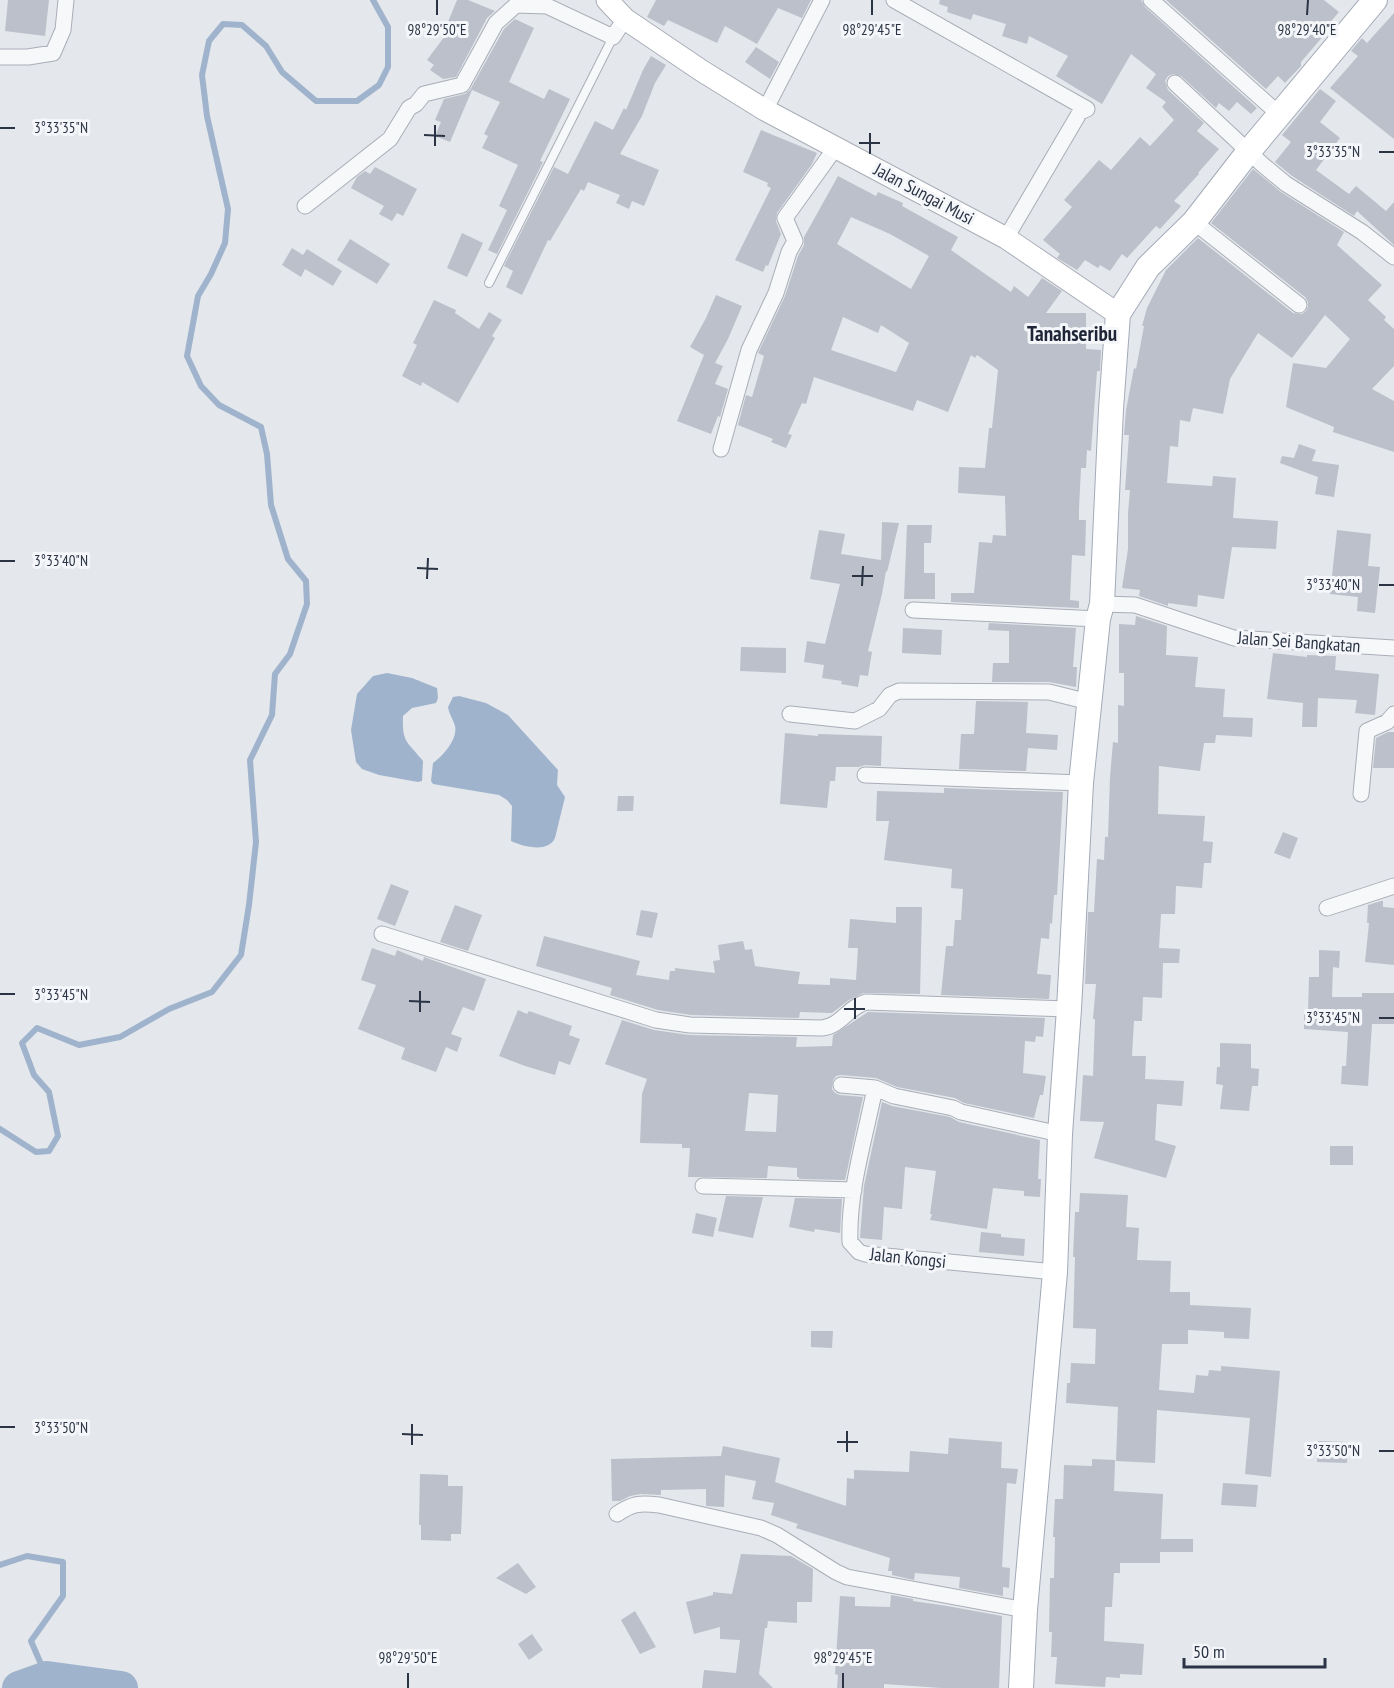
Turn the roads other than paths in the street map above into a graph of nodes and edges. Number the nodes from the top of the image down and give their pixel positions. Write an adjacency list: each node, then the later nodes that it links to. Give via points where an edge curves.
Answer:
1 (66, 0): 9 (street, via 63,30 53,53)
2 (607, 0): 7 (main road, Jalan Sungai Musi)
3 (822, 0): 11 (street)
4 (894, 0): 17 (street, via 1087,109 1080,112)
5 (1151, 0): 12 (street)
6 (1369, 2): 12 (main road)
7 (625, 19): 8 (street); 11 (main road, Jalan Sungai Musi)
8 (613, 37): 15 (street, via 547,6 516,5 496,23 462,85 424,94 409,108 390,139); 19 (lane)
9 (0, 57)
10 (1175, 83): 14 (street)
11 (765, 110): 13 (main road, Jalan Sungai Musi)
12 (1280, 115): 14 (main road)
13 (836, 147): 17 (main road, Jalan Sungai Musi); 22 (street, via 785,218 795,240 749,350)
14 (1249, 152): 16 (main road); 18 (street, via 1286,184)
15 (305, 206)
16 (1194, 222): 20 (street); 21 (main road, via 1148,267)
17 (1006, 238): 21 (main road, Jalan Sungai Musi)
18 (1394, 257)
19 (489, 284)
20 (1299, 305)
21 (1118, 314): 24 (main road)
22 (721, 449)
23 (913, 610): 24 (street, Jalan Sei Bangkatan)
24 (1100, 611): 25 (street, Jalan Sei Bangkatan, via 1136,605 1234,638); 26 (main road)
25 (1394, 648)
26 (1089, 702): 27 (street, via 1049,692 899,691 890,695 879,709 855,722); 30 (main road)
27 (790, 714)
28 (1394, 714): 31 (street, via 1387,722 1367,731)
29 (865, 775): 30 (street)
30 (1081, 783): 35 (main road)
31 (1361, 794)
32 (1394, 886): 33 (street)
33 (1327, 908)
34 (382, 934): 35 (street, via 656,1020 690,1025 822,1028 835,1025 854,1007 866,1002)
35 (1069, 1009): 38 (main road)
36 (841, 1085): 37 (street)
37 (875, 1088): 38 (street, via 894,1096); 40 (street, Jalan Kongsi)
38 (1060, 1134): 41 (main road)
39 (703, 1186): 40 (street)
40 (854, 1190): 41 (street, Jalan Kongsi, via 850,1242 859,1252)
41 (1055, 1272): 43 (main road)
42 (617, 1514): 43 (street, via 632,1505 659,1505 761,1528 847,1577)
43 (1025, 1610): 44 (main road)
44 (1021, 1688)

